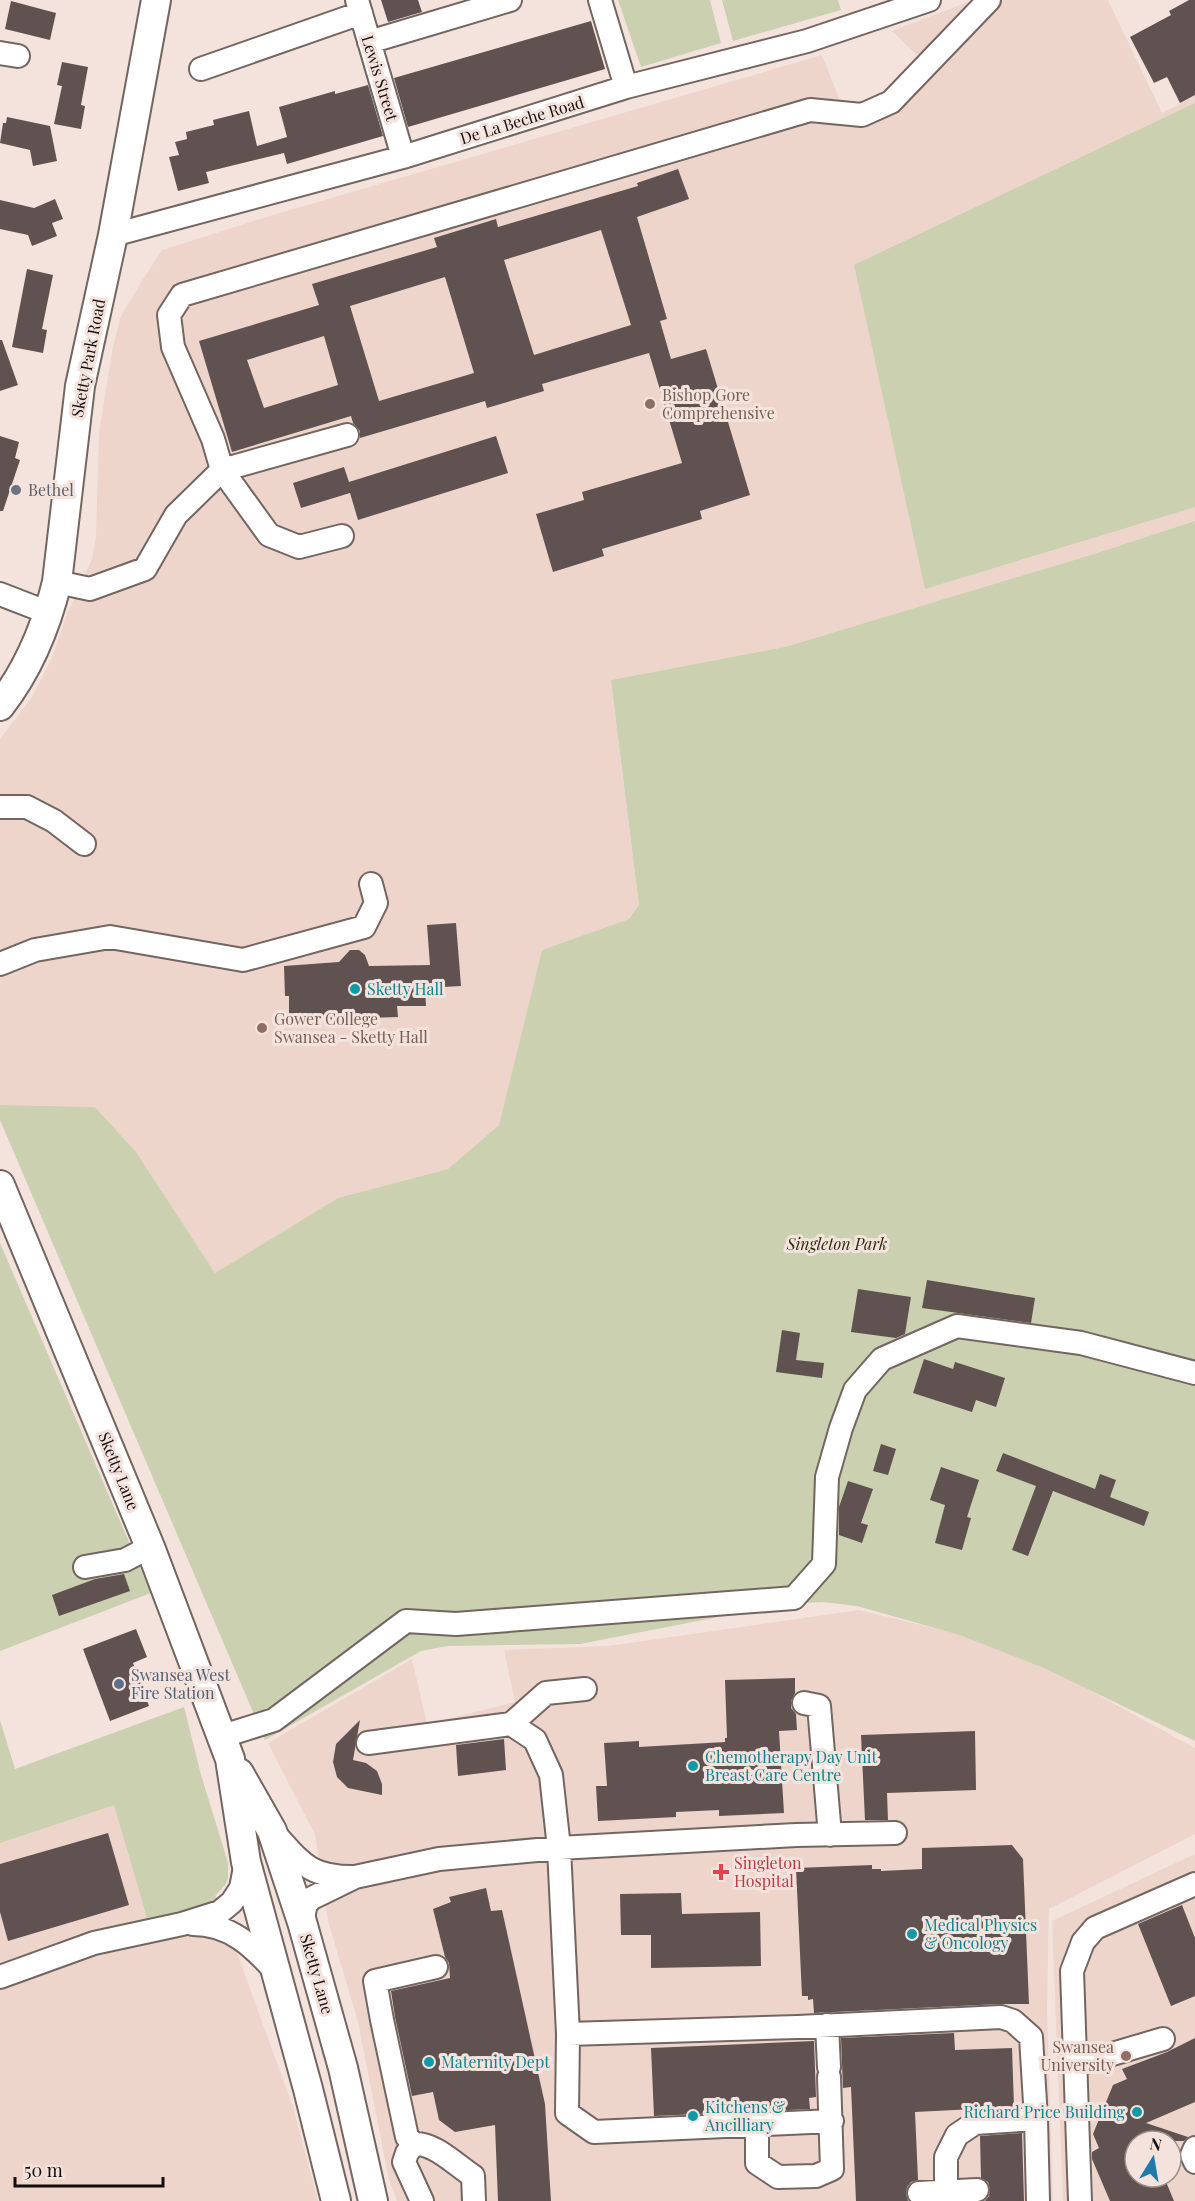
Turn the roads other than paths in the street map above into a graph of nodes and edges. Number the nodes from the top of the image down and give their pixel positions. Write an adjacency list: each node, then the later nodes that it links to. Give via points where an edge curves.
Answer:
1 (156, 0): 11 (main road, Sketty Park Road)
2 (510, 0): 7 (street)
3 (600, 0): 9 (street)
4 (928, 0): 9 (street, De La Beche Road, via 807,40)
5 (989, 0): 13 (street, via 891,102 862,115 810,110 182,295 169,315 173,347 213,439)
6 (359, 7): 7 (street, Lewis Street); 8 (street)
7 (369, 42): 10 (street, Lewis Street)
8 (201, 69)
9 (626, 87): 10 (street, De La Beche Road)
10 (404, 157): 11 (street, De La Beche Road)
11 (113, 235): 15 (main road, Sketty Park Road, via 80,386)
12 (347, 435): 13 (street)
13 (222, 470): 14 (street, via 268,535 299,547); 15 (street, via 176,515 145,569 90,589)
14 (342, 536)
15 (57, 582): 17 (main road, Sketty Park Road)
16 (0, 594): 17 (street)
17 (49, 613): 18 (main road, Sketty Park Road, via 29,661)
18 (0, 706)
19 (0, 807): 20 (street, via 27,807)
20 (84, 844)
21 (371, 884): 22 (street, via 376,903 364,927 243,960 110,937 35,950)
22 (0, 964)
23 (0, 1185): 25 (main road, Sketty Lane)
24 (1195, 1373): 31 (street, via 1081,1343 957,1326 882,1359 855,1390 827,1478 824,1564 794,1598 456,1624 406,1621 274,1720)
25 (150, 1547): 26 (street, via 125,1560); 31 (main road, Sketty Lane)
26 (85, 1567)
27 (585, 1689): 29 (street, via 546,1693)
28 (804, 1703): 34 (street, via 819,1706)
29 (511, 1724): 30 (street); 35 (street, via 535,1740 550,1775)
30 (368, 1743)
31 (226, 1748): 32 (main road, Sketty Lane); 36 (main road, Sketty Lane)
32 (272, 1831): 37 (street, via 307,1867 333,1877); 39 (main road, Sketty Lane)
33 (895, 1833): 34 (street)
34 (830, 1835): 35 (street)
35 (559, 1848): 37 (street, via 439,1859); 45 (street)
36 (246, 1862): 40 (street, via 241,1888 232,1902 220,1912); 42 (main road, Sketty Lane)
37 (355, 1877): 39 (street, via 312,1898 306,1904)
38 (1195, 1884): 47 (street, via 1095,1928 1083,1942 1072,1971)
39 (302, 1922): 58 (main road, Sketty Lane, via 343,2068)
40 (183, 1924): 42 (street, via 227,1929 258,1951); 43 (street, via 94,1943)
41 (436, 1967): 51 (street, via 375,1980 407,2138)
42 (277, 1974): 57 (main road, Sketty Lane)
43 (0, 1977)
44 (826, 2025): 45 (street); 48 (street, via 1001,2017 1013,2021 1031,2037); 49 (street)
45 (567, 2034): 50 (street, via 567,2113 594,2132)
46 (1163, 2039): 47 (street)
47 (1075, 2066): 62 (street)
48 (1036, 2119): 55 (street, via 975,2123 957,2135 946,2157); 61 (street)
49 (832, 2121): 50 (street); 50 (street, via 832,2169 816,2176 778,2177 757,2163)
50 (757, 2126)
51 (414, 2144): 59 (street, via 404,2162); 60 (street, via 433,2148 473,2176)
52 (1195, 2148): 53 (street)
53 (1195, 2162)
54 (977, 2190): 55 (street)
55 (946, 2191): 56 (street)
56 (919, 2193)
57 (336, 2201)
58 (373, 2201)
59 (422, 2201)
60 (474, 2201)
61 (1038, 2201)
62 (1080, 2201)

